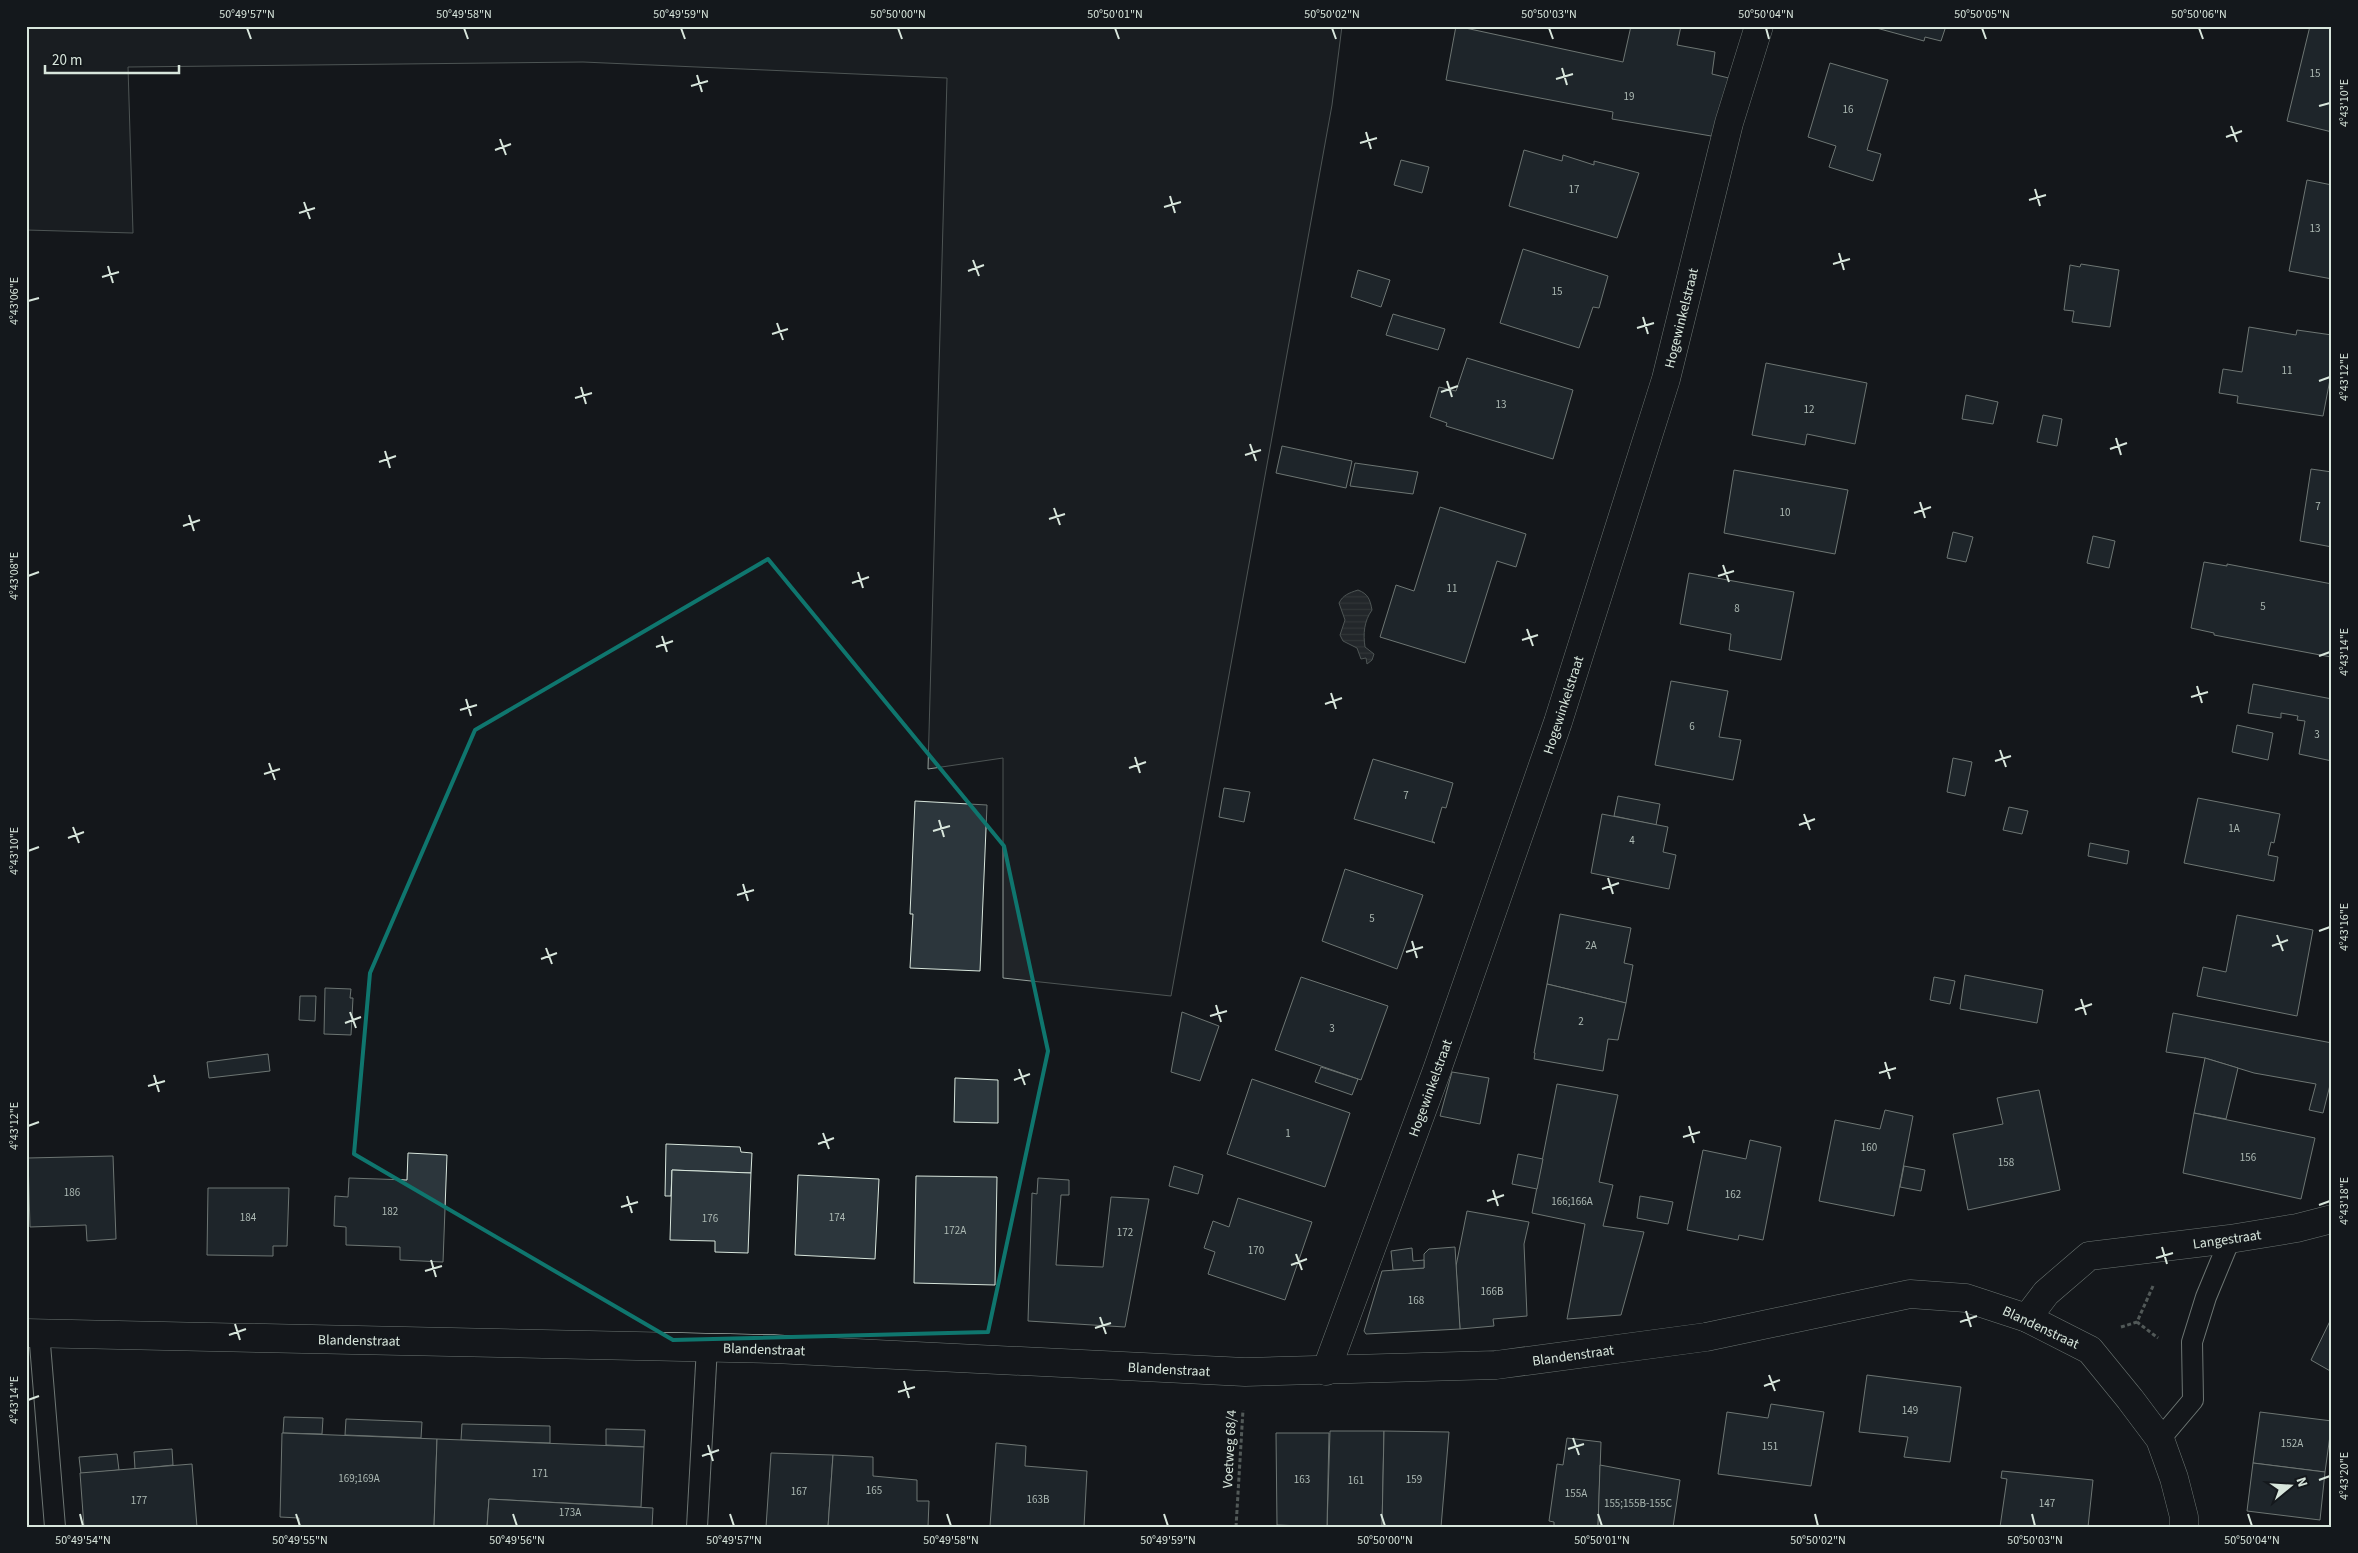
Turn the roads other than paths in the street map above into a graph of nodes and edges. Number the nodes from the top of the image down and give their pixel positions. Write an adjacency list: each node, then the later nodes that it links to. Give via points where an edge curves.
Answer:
1 (1759, 26): 7 (street, Hogewinkelstraat, via 1729,123 1666,380 1558,722 1437,1070)
2 (2332, 1219): 3 (street, Langestraat)
3 (2230, 1239): 4 (street, Langestraat, via 2090,1256 2046,1293); 8 (lane, via 2192,1342 2193,1400)
4 (2027, 1318): 7 (street, Blandenstraat, via 1966,1298 1910,1294 1706,1337 1496,1365); 8 (street, Blandenstraat, via 2090,1350)
5 (32, 1333): 6 (street, Blandenstraat); 9 (lane)
6 (707, 1348): 7 (street, Blandenstraat, via 1245,1372); 10 (lane)
7 (1326, 1371)
8 (2160, 1438): 11 (street, Blandenstraat, via 2174,1478)
9 (55, 1527)
10 (697, 1527)
11 (2184, 1527)

